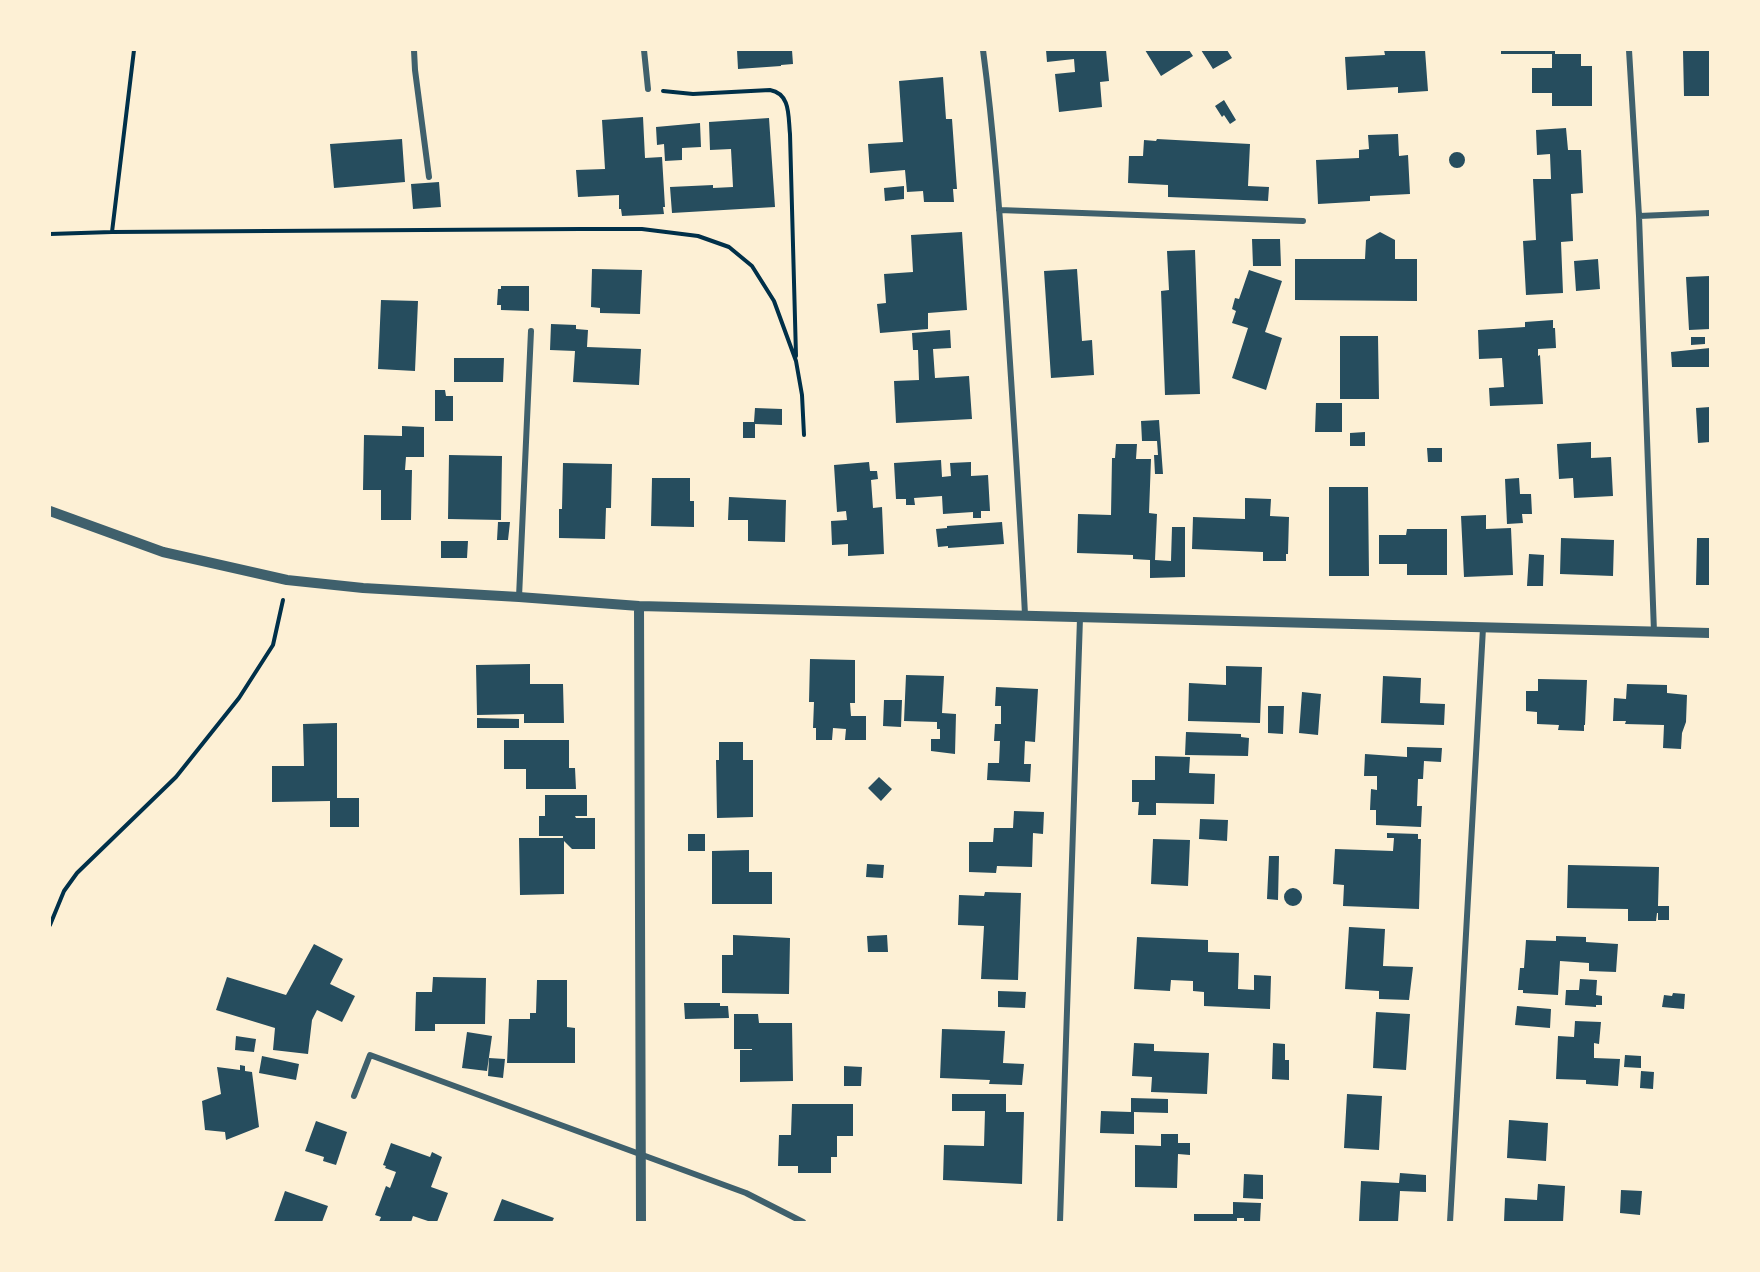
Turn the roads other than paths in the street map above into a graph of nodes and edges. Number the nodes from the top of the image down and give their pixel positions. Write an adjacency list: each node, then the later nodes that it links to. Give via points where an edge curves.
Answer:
1 (414, 50): 6 (street)
2 (644, 50): 5 (street)
3 (982, 50): 7 (street)
4 (1629, 50): 9 (street)
5 (648, 90)
6 (429, 177)
7 (999, 210): 10 (street); 15 (street)
8 (1710, 213): 9 (street)
9 (1639, 216): 18 (street)
10 (1303, 221)
11 (531, 331): 13 (street)
12 (50, 511): 13 (street, via 163,552 287,580)
13 (519, 597): 14 (street)
14 (639, 606): 15 (street); 21 (street)
15 (1025, 615): 16 (street)
16 (1080, 618): 17 (street); 24 (street)
17 (1483, 628): 18 (street); 25 (street)
18 (1654, 632): 19 (street)
19 (1710, 633)
20 (354, 1096): 21 (street, via 370,1055)
21 (641, 1154): 22 (street); 23 (street, via 746,1193)
22 (641, 1222)
23 (803, 1222)
24 (1060, 1222)
25 (1450, 1222)

